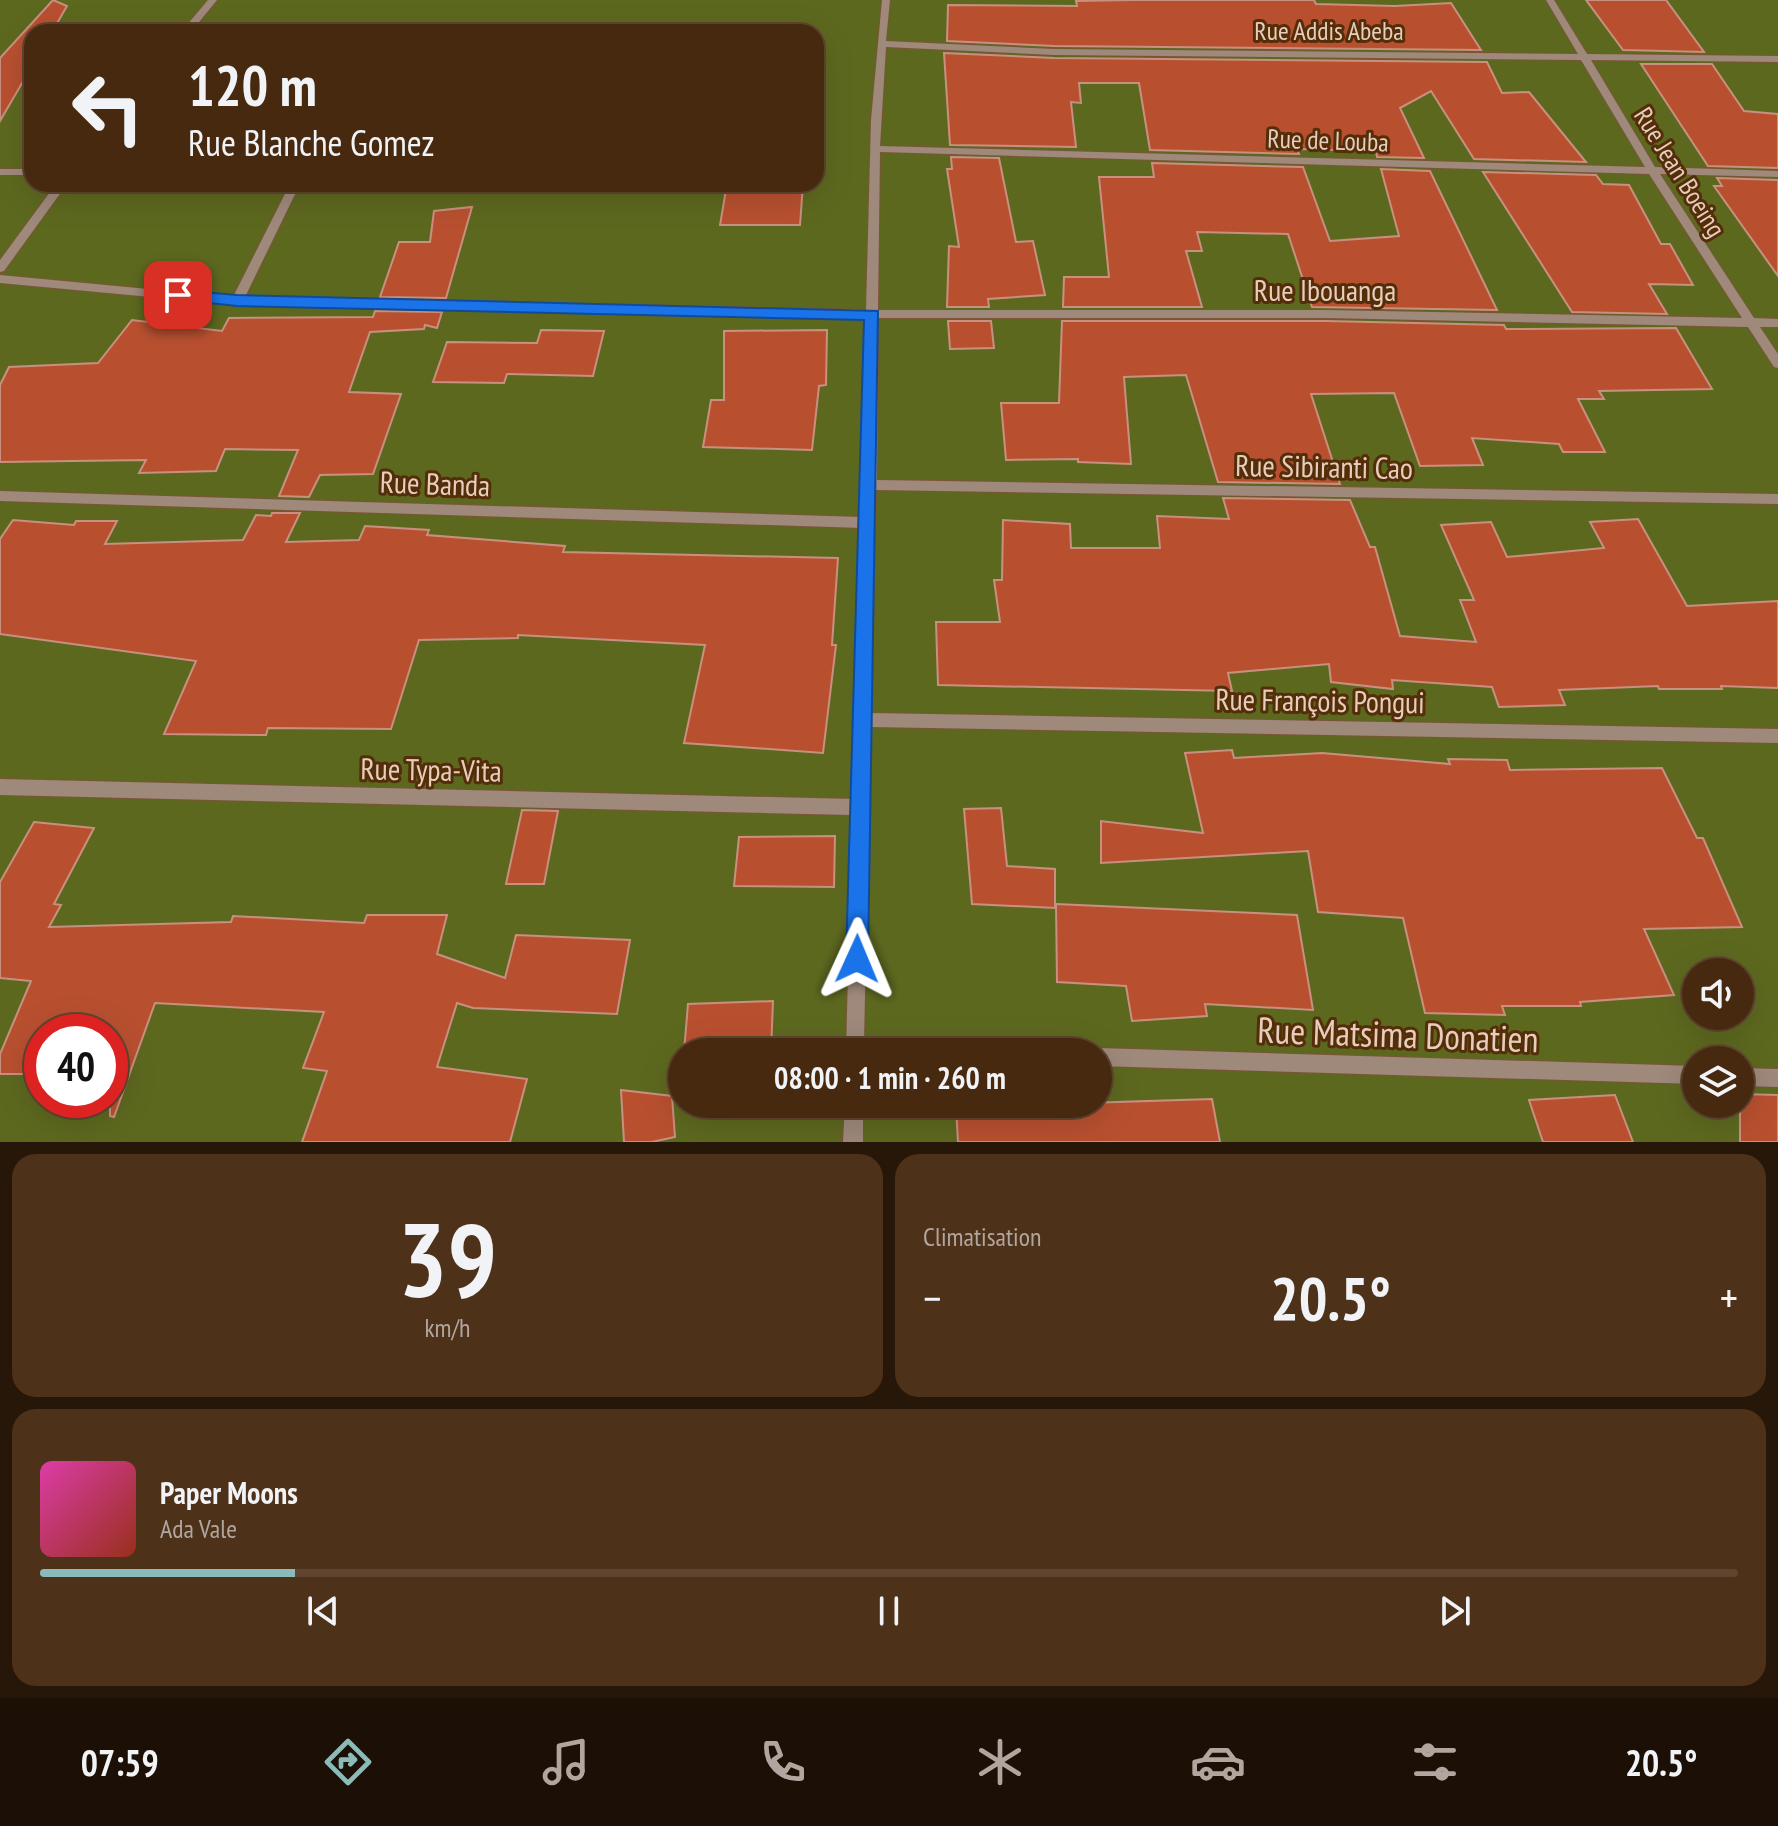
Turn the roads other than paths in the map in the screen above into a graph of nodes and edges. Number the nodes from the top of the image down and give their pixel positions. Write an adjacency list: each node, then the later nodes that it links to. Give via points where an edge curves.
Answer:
1 (213, 0): 4 (street)
2 (886, 0): 5 (street)
3 (1550, 0): 6 (street, Rue Jean Boeing)
4 (193, 24)
5 (881, 44): 6 (street, Rue Addis Abeba, via 1054,52); 8 (street)
6 (1582, 55): 7 (street, Rue Addis Abeba); 11 (street, Rue Jean Boeing)
7 (1778, 59)
8 (876, 149): 11 (street, Rue de Louba); 18 (street)
9 (0, 172): 10 (street)
10 (24, 172)
11 (1653, 172): 12 (street, Rue de Louba); 19 (street, Rue Jean Boeing)
12 (1778, 174)
13 (56, 192): 15 (street)
14 (291, 192): 17 (street)
15 (0, 268)
16 (0, 279): 17 (street, Rue Ibouanga)
17 (237, 301): 18 (street, Rue Ibouanga)
18 (872, 315): 19 (street, Rue Ibouanga, via 1326,314); 22 (street)
19 (1751, 323): 20 (street, Rue Ibouanga); 21 (street, Rue Jean Boeing)
20 (1778, 323)
21 (1778, 364)
22 (870, 485): 24 (street, Rue Sibiranti Cao); 25 (street)
23 (0, 496): 25 (street, Rue Banda)
24 (1778, 499)
25 (867, 523): 26 (street)
26 (862, 720): 27 (street, Rue François Pongui); 29 (street)
27 (1778, 736)
28 (0, 787): 29 (street, Rue Typa-Vita)
29 (860, 807): 30 (street)
30 (855, 1038)
31 (1112, 1057): 32 (street, Rue Matsima Donatien)
32 (1682, 1075)
33 (1754, 1077): 34 (street)
34 (1778, 1078)
35 (854, 1118): 36 (street)
36 (853, 1142)

